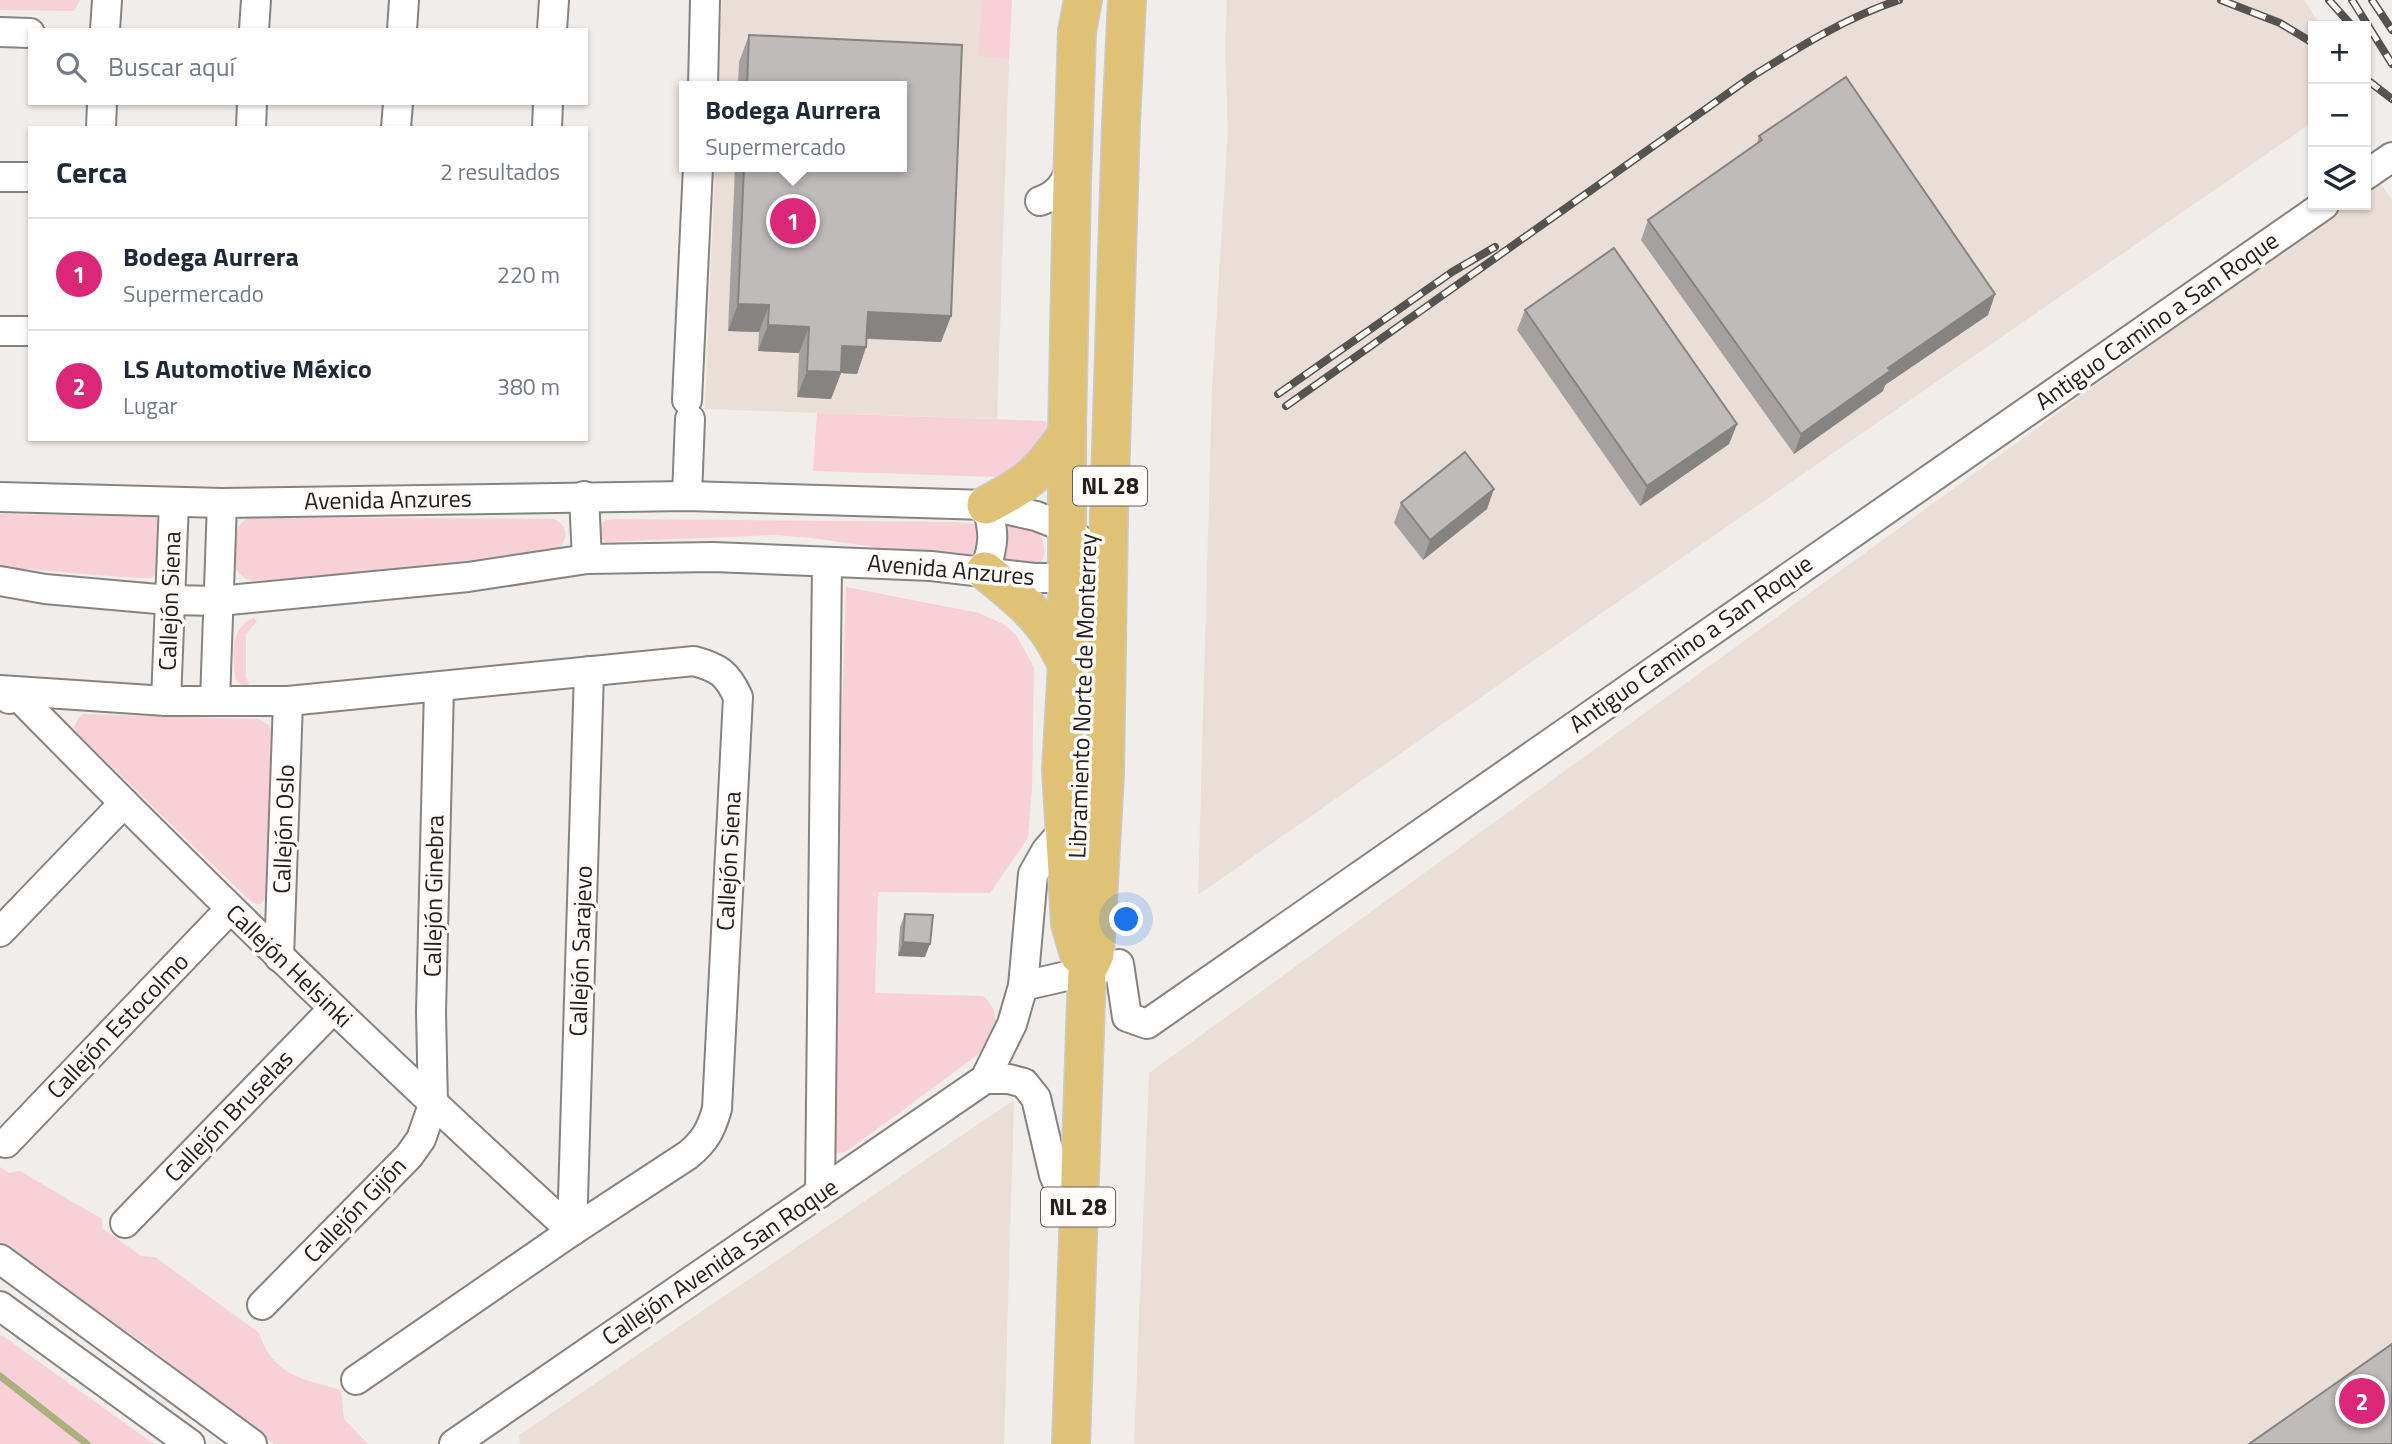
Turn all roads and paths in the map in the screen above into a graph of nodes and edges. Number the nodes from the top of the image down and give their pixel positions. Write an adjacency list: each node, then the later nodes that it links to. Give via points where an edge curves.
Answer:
1 (107, 0): 9 (street)
2 (256, 0): 10 (street)
3 (404, 0): 11 (street)
4 (554, 0): 12 (street)
5 (705, 0): 15 (street)
6 (1083, 0): 16 (main road)
7 (1102, 0): 16 (main road); 41 (main road, Libramiento Norte de Monterrey / NL 28)
8 (1127, 0): 33 (main road, Libramiento Norte de Monterrey / NL 28)
9 (106, 28)
10 (254, 28)
11 (402, 28)
12 (552, 28)
13 (0, 32): 14 (street)
14 (28, 33)
15 (703, 81)
16 (1075, 91): 34 (main road)
17 (102, 105): 21 (street)
18 (252, 105): 22 (street)
19 (398, 105): 23 (street)
20 (548, 105): 24 (street)
21 (101, 126)
22 (251, 126)
23 (396, 126)
24 (547, 126)
25 (2392, 157): 27 (street)
26 (698, 172): 36 (street)
27 (2371, 172)
28 (0, 177): 29 (street)
29 (28, 177)
30 (2317, 210): 61 (street, Antiguo Camino a San Roque, via 1147,1024 1128,1017 1119,964)
31 (0, 331): 32 (street)
32 (28, 331)
33 (1114, 338): 41 (main road, via 1097,533); 55 (main road, Libramiento Norte de Monterrey / NL 28)
34 (1067, 434): 40 (main road, via 1032,478); 41 (main road)
35 (584, 496): 36 (street, Avenida Anzures); 39 (street, Avenida Anzures); 42 (street)
36 (687, 496): 40 (street, Avenida Anzures)
37 (0, 497): 38 (street, Avenida Anzures)
38 (174, 502): 39 (street, Avenida Anzures); 46 (street, Callejón Siena)
39 (222, 503): 47 (street, Callejón Siena)
40 (986, 505): 41 (street, Avenida Anzures, via 1054,523); 44 (street, via 994,538)
41 (1073, 552): 44 (street, Avenida Anzures, via 1055,578); 48 (main road); 55 (main road, via 1097,563 1096,751); 61 (main road, Libramiento Norte de Monterrey / NL 28, via 1082,650 1078,851)
42 (587, 559): 43 (street, Avenida Anzures, via 713,557); 47 (street, Avenida Anzures, via 468,577)
43 (827, 562): 44 (street, Avenida Anzures); 67 (street)
44 (985, 570): 48 (main road, via 1044,625)
45 (0, 581): 46 (street, Avenida Anzures)
46 (169, 600): 47 (street, Avenida Anzures); 52 (street, Callejón Siena)
47 (219, 601): 53 (street, Callejón Siena)
48 (1067, 664): 57 (main road, via 1061,769)
49 (589, 671): 50 (street, Callejón Siena); 70 (street, Callejón Sarajevo); 70 (street, Callejón Siena, via 694,661 722,672 738,697 717,1109 712,1128 688,1155)
50 (439, 688): 54 (street, Callejón Siena); 65 (street, Callejón Ginebra)
51 (5, 697): 52 (street, Callejón Siena); 56 (street, Callejón Helsinki)
52 (166, 701): 53 (street, Callejón Siena)
53 (215, 701): 54 (street, Callejón Siena)
54 (288, 701): 60 (street, Callejón Oslo)
55 (1105, 775): 61 (main road, Libramiento Norte de Monterrey / NL 28, via 1095,954)
56 (124, 803): 58 (street, Callejón Helsinki); 59 (street)
57 (1065, 829): 61 (main road, via 1070,924); 62 (street, via 1033,874)
58 (230, 909): 60 (street, Callejón Helsinki); 66 (street, Callejón Estocolmo)
59 (0, 932)
60 (279, 957): 63 (street, Callejón Helsinki)
61 (1083, 963): 62 (street); 69 (main road, Libramiento Norte de Monterrey / NL 28)
62 (1023, 986): 64 (street, via 1012,1024)
63 (333, 1009): 65 (street, Callejón Helsinki); 68 (street, Callejón Bruselas)
64 (985, 1079): 67 (street, Callejón Avenida San Roque); 69 (street, via 1024,1083 1036,1098 1054,1175)
65 (433, 1105): 70 (street, Callejón Helsinki); 72 (street, Callejón Gijón, via 421,1139 409,1156)
66 (6, 1143)
67 (820, 1193): 77 (street, Callejón Avenida San Roque)
68 (125, 1223)
69 (1077, 1229): 78 (main road, Libramiento Norte de Monterrey / NL 28)
70 (572, 1231): 74 (street, Callejón Siena)
71 (0, 1259): 76 (street)
72 (262, 1304)
73 (0, 1306): 75 (street)
74 (356, 1380)
75 (190, 1444)
76 (252, 1444)
77 (454, 1444)
78 (1071, 1444)

